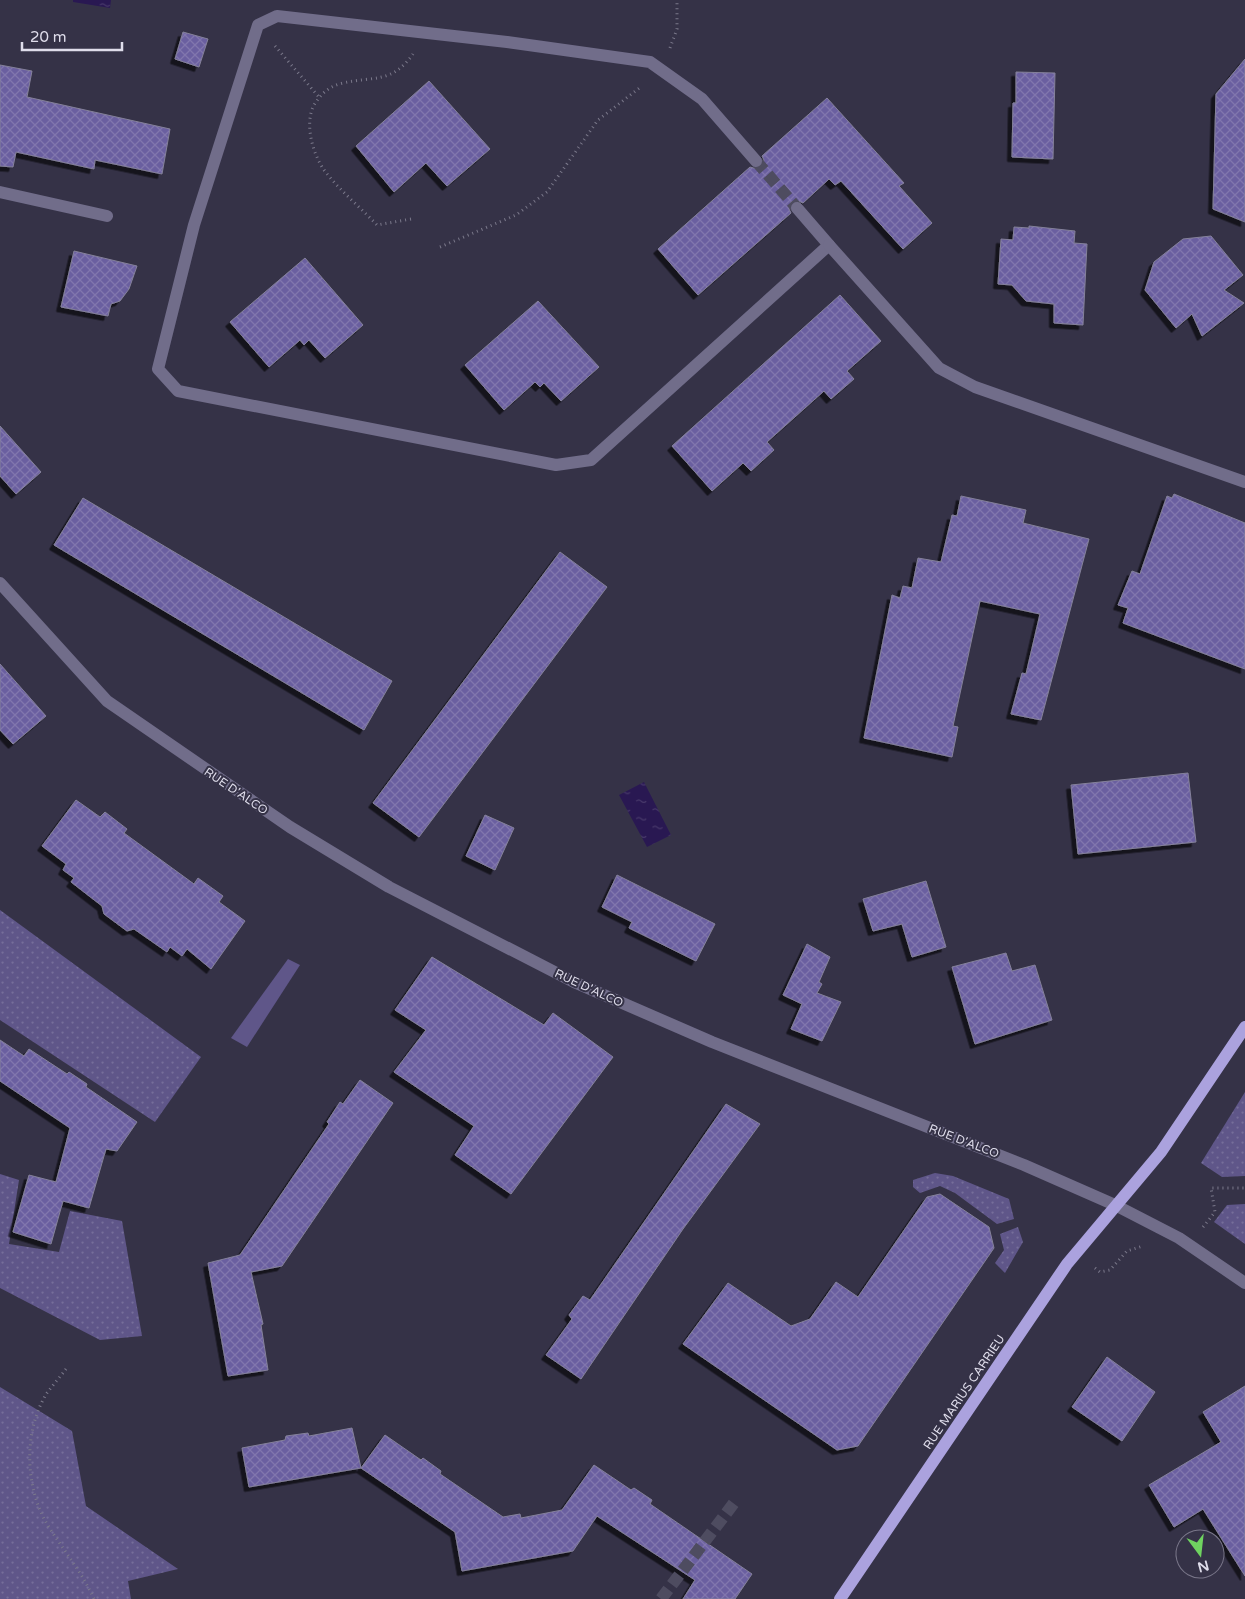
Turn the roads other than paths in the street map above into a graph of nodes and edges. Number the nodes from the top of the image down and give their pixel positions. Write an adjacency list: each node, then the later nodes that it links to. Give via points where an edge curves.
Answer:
1 (756, 161): 5 (street, via 702,99 650,62 277,16 258,25 194,225 158,369 178,392 556,465 590,460)
2 (0, 192): 4 (street)
3 (797, 208): 5 (street)
4 (107, 216)
5 (830, 245): 6 (street, via 939,368 975,386)
6 (1245, 482)
7 (0, 583): 9 (street, RUE D'ALCO, via 107,701 290,827 389,887 591,990 712,1042 1018,1162)
8 (1245, 1027): 9 (main road, RUE MARIUS CARRIEU, via 1161,1152)
9 (1115, 1205): 10 (street, RUE D'ALCO, via 1179,1238); 11 (main road, RUE MARIUS CARRIEU, via 1067,1264)
10 (1245, 1283)
11 (840, 1599)

